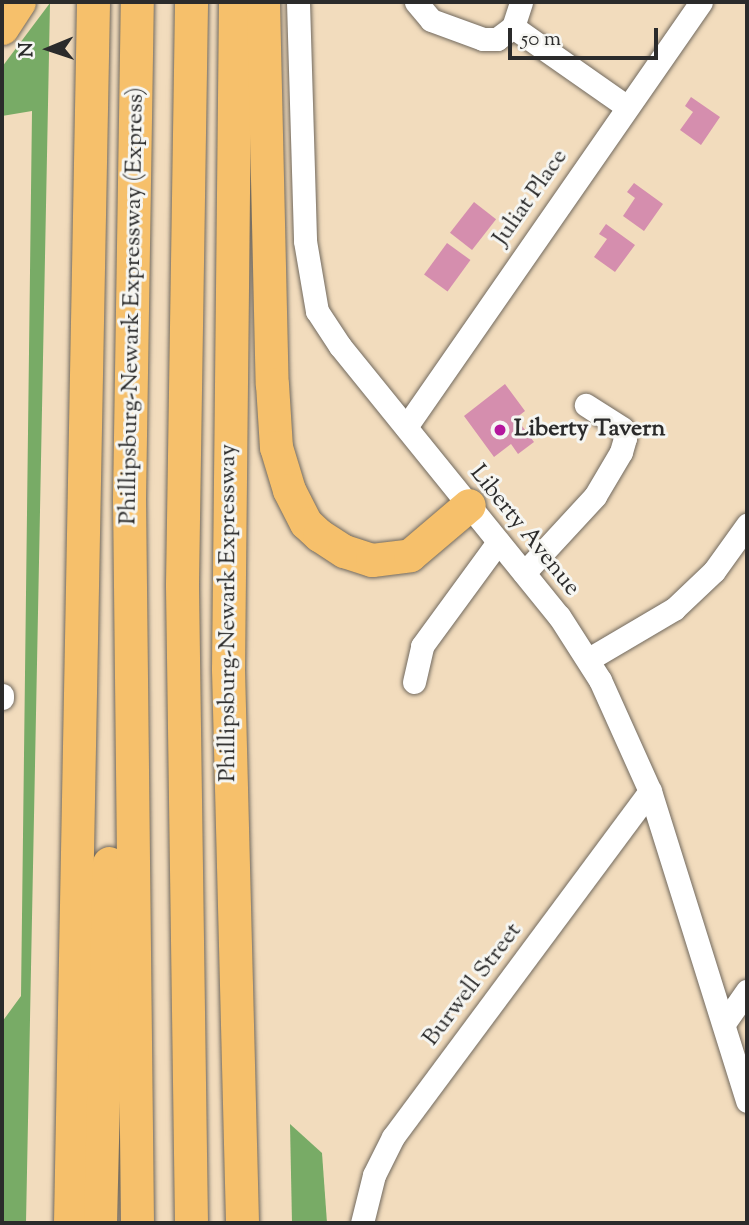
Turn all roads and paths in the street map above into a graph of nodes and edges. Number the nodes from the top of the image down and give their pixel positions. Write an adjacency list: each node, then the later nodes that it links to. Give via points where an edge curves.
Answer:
1 (19, 2): 12 (highway)
2 (93, 2): 27 (highway)
3 (137, 2): 20 (highway, Phillipsburg-Newark Expressway (Express))
4 (191, 2): 30 (highway, Phillipsburg-Newark Expressway, via 182,584)
5 (235, 2): 31 (highway, Phillipsburg-Newark Expressway, via 228,670)
6 (263, 2): 16 (highway, via 273,419 289,490 306,523 319,535 372,560 410,555)
7 (298, 2): 15 (street, Liberty Avenue, via 310,288 324,324)
8 (416, 2): 11 (street, via 431,20 483,39 497,39)
9 (520, 2): 11 (street)
10 (701, 2): 13 (street, Juliat Place)
11 (513, 27): 13 (street)
12 (2, 29)
13 (626, 106): 15 (street, Juliat Place)
14 (586, 405): 19 (street, via 621,428 625,438 621,452 595,496)
15 (406, 426): 16 (street, Liberty Avenue)
16 (469, 505): 18 (street, Liberty Avenue)
17 (747, 525): 21 (street, via 714,571 674,609)
18 (498, 542): 19 (street, Liberty Avenue); 22 (street, via 422,646)
19 (524, 573): 21 (street, Liberty Avenue)
20 (130, 610): 28 (highway, via 112,752); 29 (highway)
21 (589, 659): 23 (street, Liberty Avenue)
22 (414, 682)
23 (650, 791): 25 (street, Liberty Avenue); 32 (street, Burwell Street, via 393,1137 374,1175)
24 (747, 990): 25 (street)
25 (725, 1022): 26 (street, Liberty Avenue)
26 (747, 1101)
27 (70, 1223)
28 (100, 1223)
29 (137, 1223)
30 (191, 1223)
31 (242, 1223)
32 (362, 1223)

